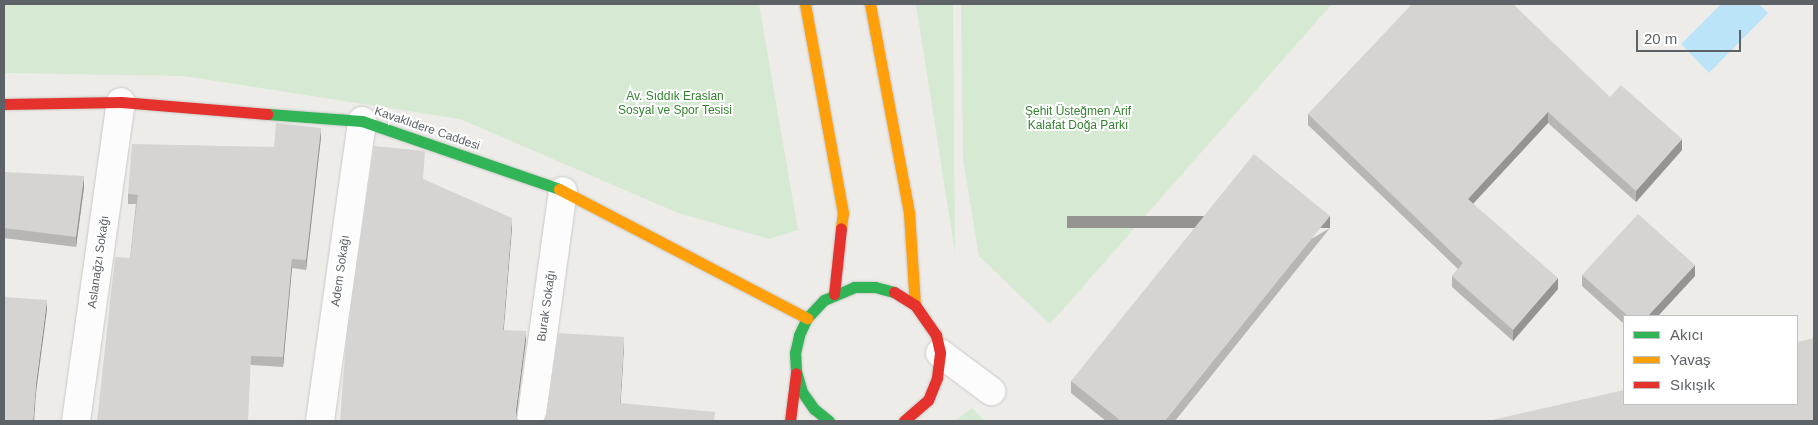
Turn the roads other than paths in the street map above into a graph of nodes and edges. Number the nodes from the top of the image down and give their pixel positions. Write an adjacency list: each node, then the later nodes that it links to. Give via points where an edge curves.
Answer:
1 (805, 4): 7 (main road, via 843,213)
2 (870, 4): 8 (main road, via 909,213)
3 (121, 102): 4 (main road, Kavaklıdere Caddesi); 5 (main road, Kavaklıdere Caddesi); 14 (street, Aslanağzı Sokağı)
4 (4, 104)
5 (362, 121): 6 (main road, Kavaklıdere Caddesi); 15 (street, Adem Sokağı)
6 (563, 190): 9 (main road, Kavaklıdere Caddesi); 16 (street, Burak Sokağı)
7 (834, 294): 8 (main road, via 854,287 875,287 895,292); 9 (main road)
8 (915, 304): 10 (main road, via 936,335)
9 (807, 318): 11 (main road, via 795,353)
10 (940, 353): 12 (street); 13 (main road, via 938,378 928,400)
11 (796, 372): 17 (main road); 18 (main road, via 806,398)
12 (991, 391)
13 (907, 420)
14 (76, 421)
15 (320, 421)
16 (531, 421)
17 (790, 421)
18 (829, 421)

